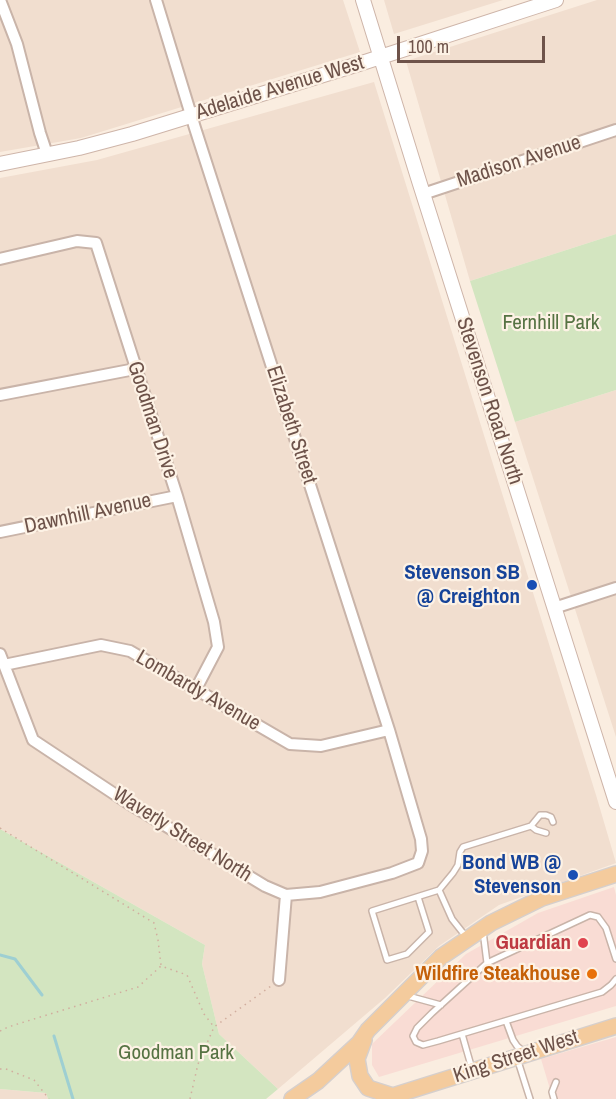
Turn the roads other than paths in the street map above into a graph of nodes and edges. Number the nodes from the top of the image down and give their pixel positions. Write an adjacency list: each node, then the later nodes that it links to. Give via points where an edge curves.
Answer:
1 (0, 0): 8 (street, via 17,44)
2 (156, 0): 6 (street, Elizabeth Street)
3 (363, 0): 5 (main road, Stevenson Road North)
4 (556, 0): 5 (main road, Adelaide Avenue West)
5 (380, 57): 6 (main road, Adelaide Avenue West); 10 (main road, Stevenson Road North)
6 (191, 116): 8 (main road, Adelaide Avenue West); 21 (street, Elizabeth Street)
7 (616, 130): 10 (street, Madison Avenue)
8 (47, 154): 9 (main road, Adelaide Avenue West)
9 (0, 164)
10 (423, 194): 17 (main road, Stevenson Road North)
11 (0, 259): 12 (street, Goodman Drive, via 77,241 96,243)
12 (135, 369): 13 (street); 14 (street, Goodman Drive)
13 (0, 395)
14 (177, 496): 15 (street, Dawnhill Avenue); 20 (street, Goodman Drive, via 218,647)
15 (0, 532)
16 (616, 588): 17 (street)
17 (554, 608): 22 (main road, Stevenson Road North)
18 (0, 654): 19 (street, Waverly Street North)
19 (4, 665): 20 (street, Lombardy Avenue, via 101,645 130,651); 29 (street, Waverly Street North, via 33,740 128,803 265,886)
20 (196, 689): 21 (street, Lombardy Avenue, via 290,744 321,746)
21 (389, 730): 26 (street, Elizabeth Street)
22 (616, 802)
23 (553, 822): 24 (lane, via 551,817 540,815)
24 (531, 826): 25 (lane); 28 (lane, via 463,847 458,865)
25 (546, 833)
26 (422, 851): 29 (street, Waverly Street North, via 418,862 392,873 320,892)
27 (616, 874): 31 (main road, via 542,898)
28 (440, 890): 30 (lane); 32 (lane, via 452,919)
29 (286, 894): 36 (street)
30 (418, 897): 30 (lane, via 372,911 387,960 407,954 429,932)
31 (482, 929): 32 (main road); 34 (lane)
32 (468, 939): 37 (main road, via 441,957)
33 (616, 959): 34 (lane, via 606,928 598,917 590,915)
34 (487, 963): 38 (lane)
35 (616, 979): 39 (lane, via 602,992)
36 (279, 980)
37 (403, 995): 38 (lane); 41 (main road)
38 (441, 1005): 42 (lane, via 417,1028 413,1036 416,1042 423,1045)
39 (506, 1021): 42 (lane); 43 (lane)
40 (616, 1026): 43 (main road, King Street West)
41 (368, 1030): 46 (main road, via 357,1059 360,1076 368,1088); 47 (main road, via 318,1081)
42 (462, 1034): 44 (lane)
43 (521, 1055): 44 (main road, King Street West); 48 (lane)
44 (472, 1071): 46 (main road, King Street West)
45 (556, 1082): 49 (lane)
46 (388, 1097)
47 (292, 1099)
48 (530, 1099)
49 (554, 1099)

